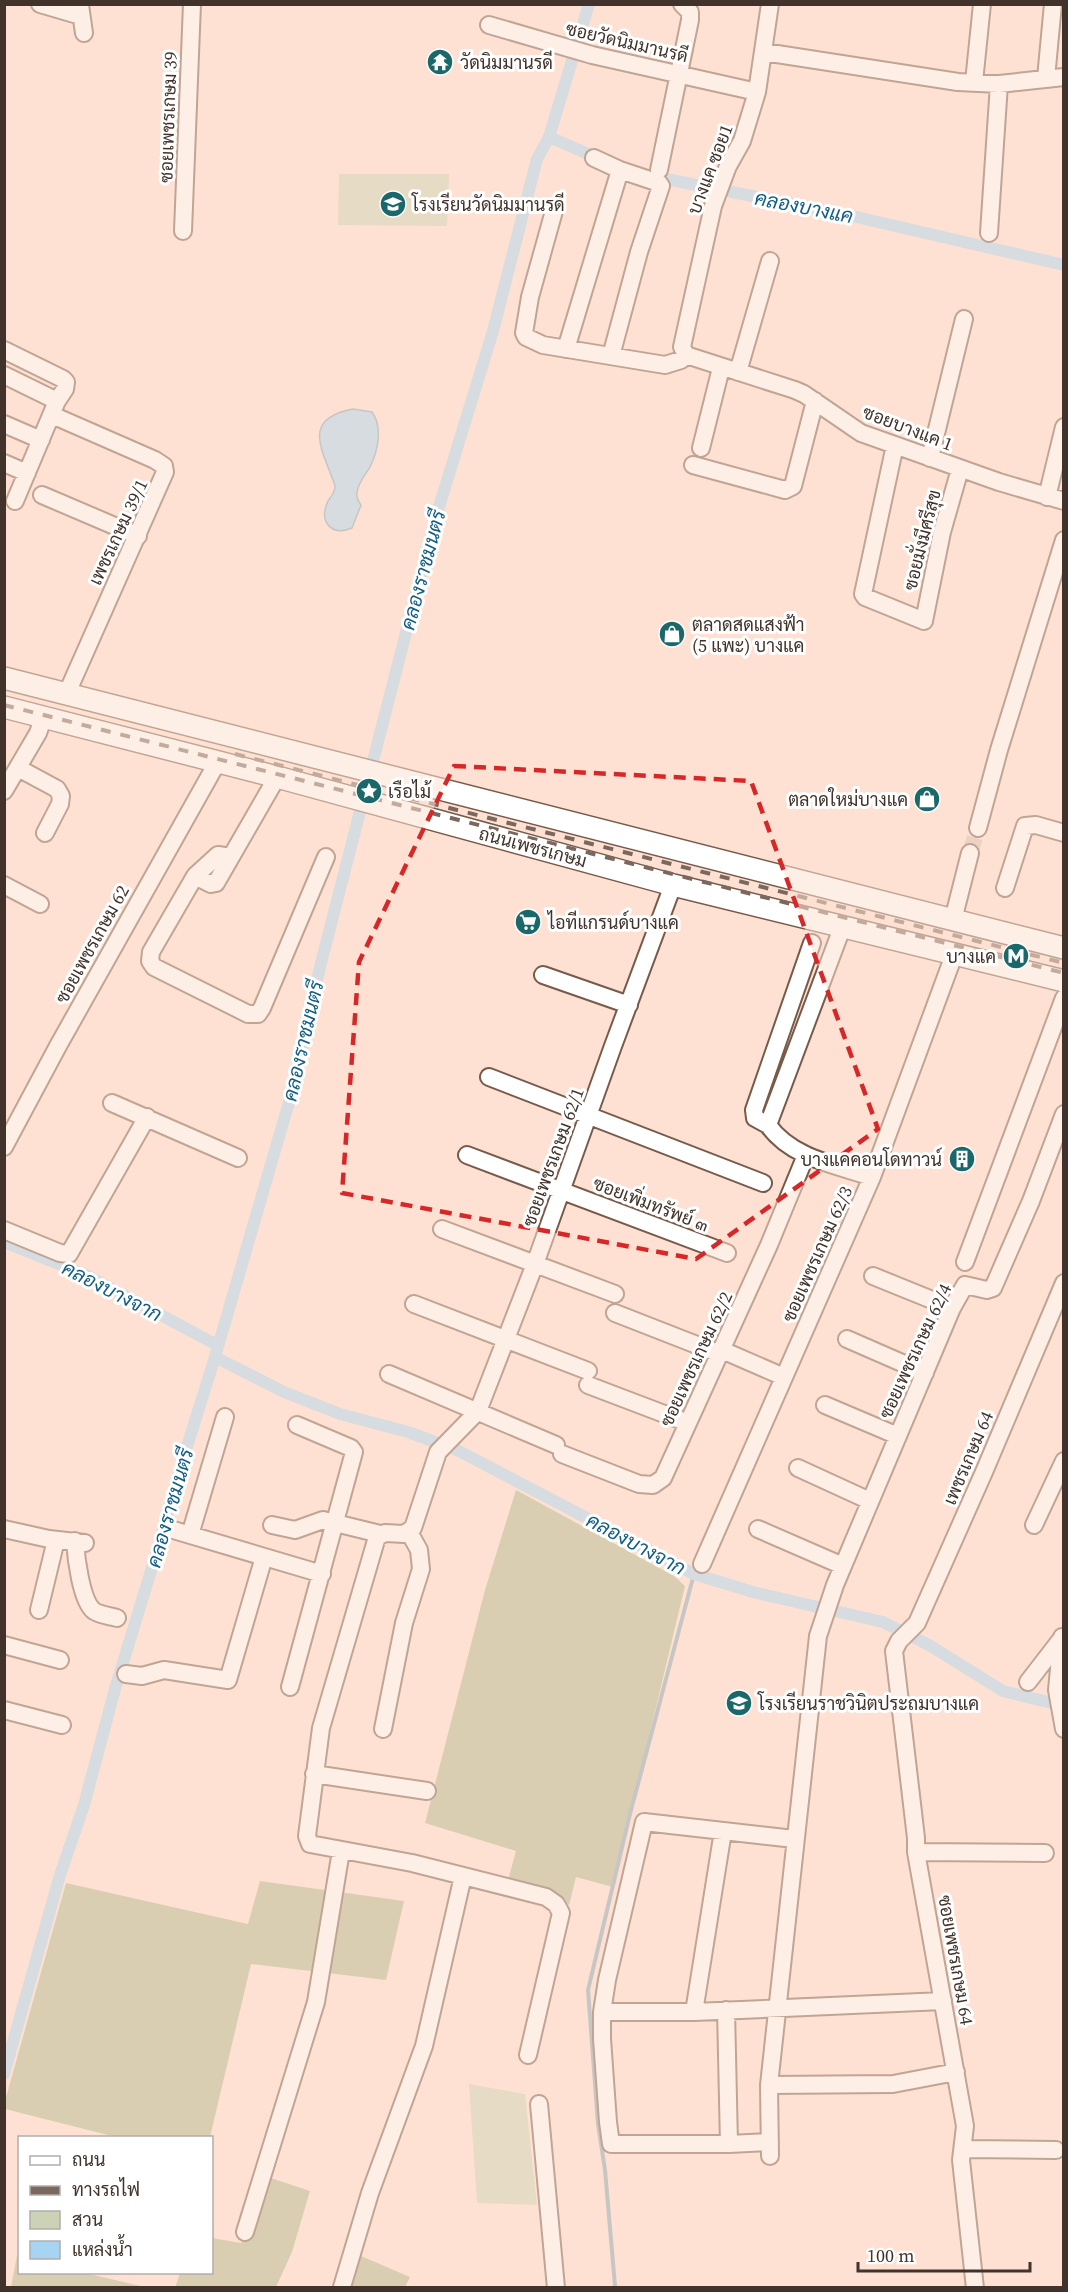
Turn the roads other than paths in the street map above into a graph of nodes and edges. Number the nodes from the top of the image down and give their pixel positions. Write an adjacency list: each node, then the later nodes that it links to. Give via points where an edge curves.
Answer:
1 (40, 4): 7 (street)
2 (192, 4): 20 (street, ซอยเพชรเกษม 39)
3 (682, 4): 10 (street, via 690,12 690,20)
4 (771, 4): 9 (street, บางแค ซอย1)
5 (982, 4): 13 (street)
6 (1053, 4): 12 (street)
7 (81, 18)
8 (489, 25): 10 (street, ซอยวัดนิมมานรดี, via 592,55)
9 (764, 52): 13 (street); 15 (street, บางแค ซอย1)
10 (679, 74): 15 (street, ซอยวัดนิมมานรดี); 18 (street)
11 (1064, 77): 12 (street)
12 (1046, 78): 14 (street)
13 (974, 82): 14 (street)
14 (999, 84): 21 (street)
15 (757, 92): 26 (street, บางแค ซอย1, via 742,141 713,206)
16 (594, 158): 17 (street)
17 (620, 170): 24 (street); 27 (street, via 661,186)
18 (659, 170)
19 (554, 211): 24 (street, via 524,333 534,342)
20 (183, 231)
21 (989, 233)
22 (770, 261): 29 (street)
23 (964, 319): 38 (street)
24 (566, 349): 27 (street)
25 (4, 350): 32 (street, via 66,382)
26 (684, 351): 27 (street, via 681,360 665,365); 28 (street, ซอยบางแค 1)
27 (611, 356)
28 (722, 368): 29 (street, ซอยบางแค 1); 37 (street)
29 (738, 372): 31 (street, ซอยบางแค 1, via 788,387)
30 (4, 375): 32 (street)
31 (815, 401): 36 (street, ซอยบางแค 1, via 861,434); 40 (street, via 790,489)
32 (55, 408): 35 (street); 47 (street, เพชรเกษม 39/1, via 164,466 163,479)
33 (4, 424): 35 (street)
34 (1064, 427): 44 (street)
35 (41, 440): 42 (street)
36 (895, 445): 38 (street, ซอยบางแค 1); 41 (street, ซอยมั่งมีศรีสุข, via 863,594 924,621)
37 (701, 448)
38 (930, 458): 41 (street, ซอยบางแค 1)
39 (4, 463): 42 (street)
40 (693, 465)
41 (960, 469): 44 (street, ซอยบางแค 1)
42 (27, 473): 45 (street)
43 (42, 495): 47 (street)
44 (1047, 497): 46 (street, ซอยบางแค 1)
45 (15, 501)
46 (1064, 501)
47 (138, 536): 50 (street, เพชรเกษม 39/1)
48 (1064, 540): 57 (street)
49 (4, 678): 50 (main road, ถนนเพชรเกษม)
50 (67, 693): 66 (main road, ถนนเพชรเกษม)
51 (4, 707): 52 (main road, ถนนเพชรเกษม)
52 (44, 717): 53 (main road, ถนนเพชรเกษม); 54 (street)
53 (218, 761): 55 (main road, ถนนเพชรเกษม); 85 (street, ซอยเพชรเกษม 62)
54 (18, 768): 56 (street); 58 (street, via 57,789 62,796)
55 (277, 777): 61 (street, via 214,885 195,876 151,952 150,961 154,967 254,1015 262,1008); 62 (main road, ถนนเพชรเกษม)
56 (4, 791)
57 (978, 828)
58 (45, 833)
59 (1064, 833): 64 (street, via 1025,826)
60 (970, 853): 66 (street)
61 (326, 857)
62 (673, 885): 67 (main road, ถนนเพชรเกษม); 74 (street, ซอยเพชรเกษม 62/1)
63 (5, 886): 65 (street)
64 (1005, 888)
65 (40, 904)
66 (953, 920): 69 (main road, ถนนเพชรเกษม)
67 (842, 928): 70 (main road, ถนนเพชรเกษม); 76 (street)
68 (812, 943): 75 (street)
69 (1064, 948)
70 (954, 955): 72 (main road, ถนนเพชรเกษม); 89 (street, ซอยเพชรเกษม 62/3)
71 (543, 975): 74 (street)
72 (1064, 981)
73 (1064, 998): 95 (street)
74 (628, 1005): 82 (street, ซอยเพชรเกษม 62/1)
75 (776, 1049): 76 (street); 78 (street)
76 (794, 1055): 79 (street)
77 (489, 1077): 82 (street)
78 (762, 1088): 79 (street); 84 (street, via 753,1115)
79 (779, 1093): 84 (street)
80 (112, 1103): 83 (street)
81 (1064, 1114): 101 (street, ซอยเพชรเกษม 62/4, via 993,1288 965,1285)
82 (588, 1115): 90 (street); 91 (street, ซอยเพชรเกษม 62/1)
83 (147, 1117): 88 (street); 93 (street, via 69,1254)
84 (768, 1125): 87 (street, via 777,1138)
85 (4, 1147)
86 (467, 1155): 91 (street, ซอยเพิ่มทรัพย์ ๓)
87 (806, 1155): 89 (street); 105 (street, ซอยเพชรเกษม 62/2)
88 (238, 1158)
89 (872, 1177): 108 (street, ซอยเพชรเกษม 62/3)
90 (763, 1183)
91 (561, 1191): 94 (street, ซอยเพิ่มทรัพย์ ๓); 96 (street, ซอยเพชรเกษม 62/1)
92 (442, 1229): 96 (street)
93 (4, 1230)
94 (727, 1253)
95 (965, 1262)
96 (535, 1264): 99 (street); 104 (street, ซอยเพชรเกษม 62/1)
97 (873, 1276): 101 (street)
98 (1064, 1283): 135 (street, เพชรเกษม 64, via 917,1623)
99 (615, 1294)
100 (414, 1304): 104 (street)
101 (952, 1308): 106 (street, ซอยเพชรเกษม 62/4)
102 (615, 1313): 105 (street)
103 (847, 1339): 106 (street)
104 (506, 1340): 110 (street, ซอยเพชรเกษม 62/1); 112 (street)
105 (721, 1352): 108 (street); 112 (street, ซอยเพชรเกษม 62/2)
106 (925, 1373): 114 (street, ซอยเพชรเกษม 62/4)
107 (389, 1374): 110 (street)
108 (784, 1377): 129 (street, ซอยเพชรเกษม 62/3)
109 (825, 1405): 114 (street)
110 (478, 1411): 112 (street, ซอยเพชรเกษม 62/2, via 639,1484 653,1485 663,1478); 124 (street, ซอยเพชรเกษม 62/1, via 438,1452)
111 (225, 1417): 126 (street)
112 (688, 1423)
113 (297, 1425): 118 (street, via 354,1452)
114 (898, 1436): 117 (street, ซอยเพชรเกษม 62/4)
115 (1064, 1461): 119 (street)
116 (798, 1468): 117 (street)
117 (870, 1501): 130 (street, ซอยเพชรเกษม 62/4)
118 (335, 1522): 120 (street, via 323,1520 295,1530); 125 (street); 131 (street)
119 (1034, 1524)
120 (272, 1525)
121 (4, 1529): 127 (street)
122 (170, 1529): 126 (street)
123 (758, 1529): 130 (street)
124 (410, 1532): 125 (street); 143 (street, via 419,1550 421,1569 404,1623)
125 (380, 1534): 145 (street, via 321,1728)
126 (190, 1535): 128 (street)
127 (57, 1540): 132 (street); 133 (street, via 80,1542 78,1572 91,1607)
128 (264, 1557): 131 (street); 138 (street, via 228,1680 164,1670 142,1676)
129 (702, 1564)
130 (843, 1566): 148 (street, ซอยเพชรเกษม 62/4, via 815,1647)
131 (322, 1574): 140 (street)
132 (39, 1610)
133 (117, 1618)
134 (1063, 1636): 139 (street); 144 (street, via 1057,1690)
135 (899, 1641): 150 (street, ซอยเพชรเกษม 64, via 894,1651)
136 (4, 1645): 137 (street)
137 (60, 1660)
138 (126, 1674)
139 (1028, 1682)
140 (290, 1687)
141 (4, 1710): 142 (street)
142 (62, 1725)
143 (383, 1729)
144 (1064, 1729)
145 (314, 1774): 146 (street); 149 (street, via 307,1836 310,1844)
146 (427, 1791)
147 (723, 1831): 148 (street); 156 (street, via 644,1822 606,1980); 157 (street)
148 (794, 1839): 154 (street, ซอยเพชรเกษม 62/4)
149 (341, 1851): 152 (street); 165 (street, via 316,2002)
150 (916, 1852): 151 (street); 153 (street, ซอยเพชรเกษม 64)
151 (1046, 1853)
152 (463, 1876): 158 (street, via 546,1896 561,1913); 166 (street, via 424,2046 370,2193)
153 (943, 2001): 154 (street); 159 (street, ซอยเพชรเกษม 64)
154 (776, 2008): 155 (street); 160 (street, ซอยเพชรเกษม 62/4)
155 (726, 2010): 157 (street); 162 (street)
156 (602, 2012): 157 (street); 162 (street, via 611,2144)
157 (694, 2012)
158 (528, 2055)
159 (956, 2072): 160 (street, via 893,2084); 163 (street, ซอยเพชรเกษม 64, via 965,2126)
160 (769, 2085): 162 (street, ซอยเพชรเกษม 62/4, via 770,2149)
161 (539, 2103): 167 (street)
162 (729, 2144)
163 (963, 2149): 164 (street); 168 (street, ซอยเพชรเกษม 64)
164 (1056, 2150)
165 (245, 2232)
166 (342, 2287)
167 (556, 2288)
168 (975, 2288)

